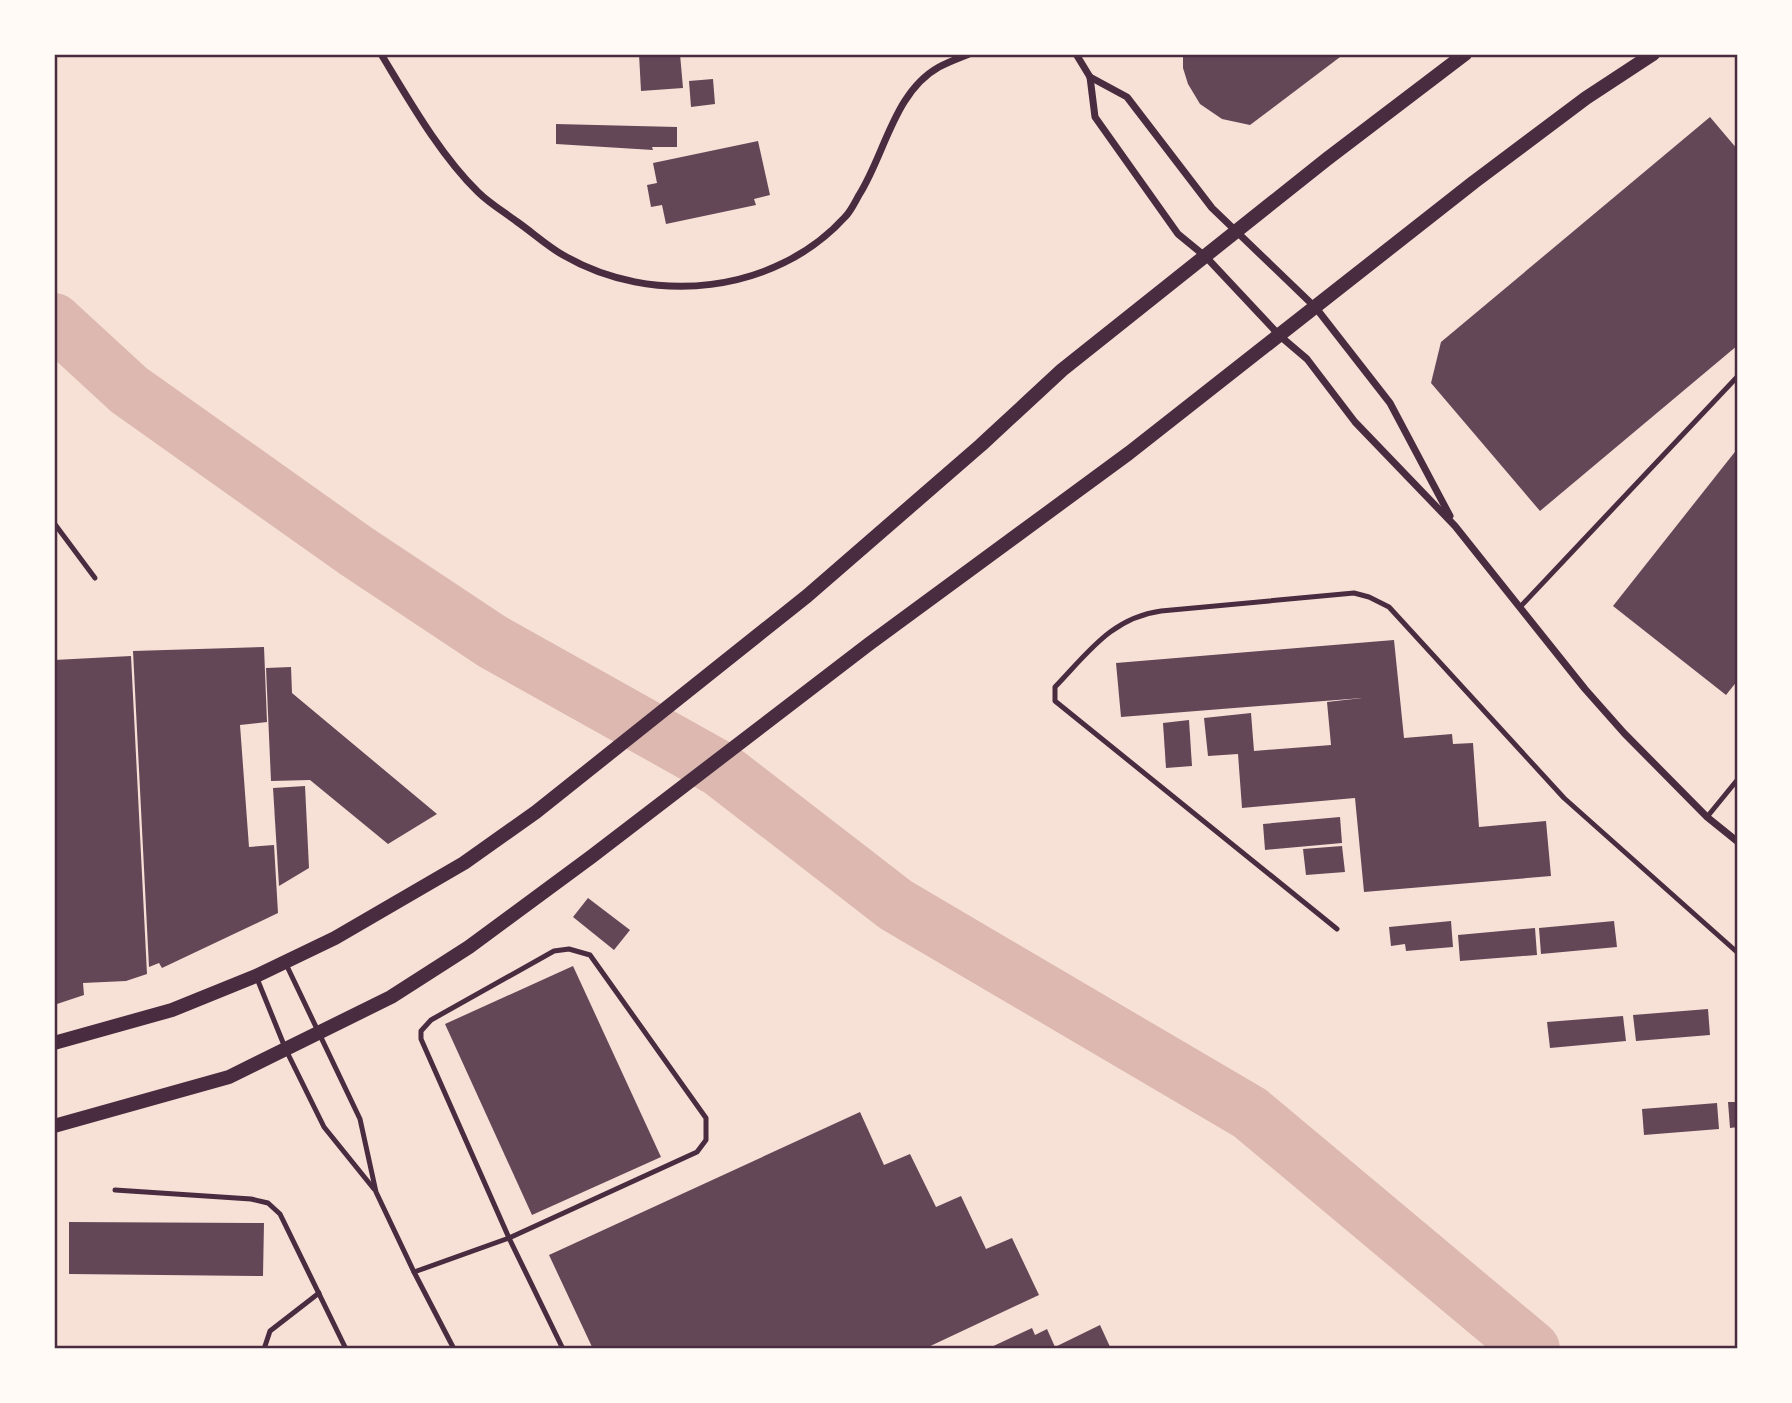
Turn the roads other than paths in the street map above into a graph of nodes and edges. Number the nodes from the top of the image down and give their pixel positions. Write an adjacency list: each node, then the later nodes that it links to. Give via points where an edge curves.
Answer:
1 (381, 54): 2 (street, via 449,158 479,193 543,241 564,256 611,275 652,285 696,286 737,281 781,266 816,244 847,215 872,175 891,124 911,93 937,68)
2 (968, 54)
3 (1076, 54): 6 (street)
4 (1465, 54): 7 (main road)
5 (1653, 54): 9 (main road, via 1586,97)
6 (1090, 77): 7 (street, via 1127,97 1212,208); 8 (street, via 1095,117 1178,234)
7 (1237, 231): 8 (main road); 9 (street)
8 (1206, 257): 10 (street); 21 (main road, via 1062,370 807,596 536,812 464,863 335,938)
9 (1316, 308): 10 (main road); 13 (street, via 1390,403)
10 (1280, 336): 13 (street, via 1307,359 1355,422); 23 (main road, via 591,858 458,954 391,997)
11 (1738, 376): 15 (lane)
12 (54, 523): 14 (lane)
13 (1455, 526): 15 (street)
14 (95, 579)
15 (1521, 606): 17 (street, via 1585,689)
16 (1738, 779): 17 (lane)
17 (1707, 817): 18 (street)
18 (1738, 842)
19 (1338, 929): 20 (lane, via 1055,701 1055,687 1108,632 1141,614 1161,611 1354,593 1380,601 1564,799)
20 (1738, 953)
21 (285, 961): 22 (main road); 23 (lane)
22 (256, 976): 24 (main road, via 172,1010); 25 (lane)
23 (319, 1033): 25 (main road); 28 (lane, via 360,1119)
24 (54, 1044)
25 (286, 1050): 26 (main road, via 229,1077); 28 (lane, via 324,1126)
26 (54, 1126)
27 (116, 1190): 31 (lane, via 268,1203 280,1214)
28 (376, 1192): 30 (lane)
29 (509, 1238): 29 (lane, via 421,1040 421,1031 431,1020 543,957 569,949 590,955 706,1118 706,1140 697,1152); 30 (lane); 35 (lane)
30 (414, 1272): 34 (lane)
31 (319, 1293): 32 (lane, via 270,1331); 33 (lane)
32 (264, 1349)
33 (346, 1349)
34 (454, 1349)
35 (563, 1349)

